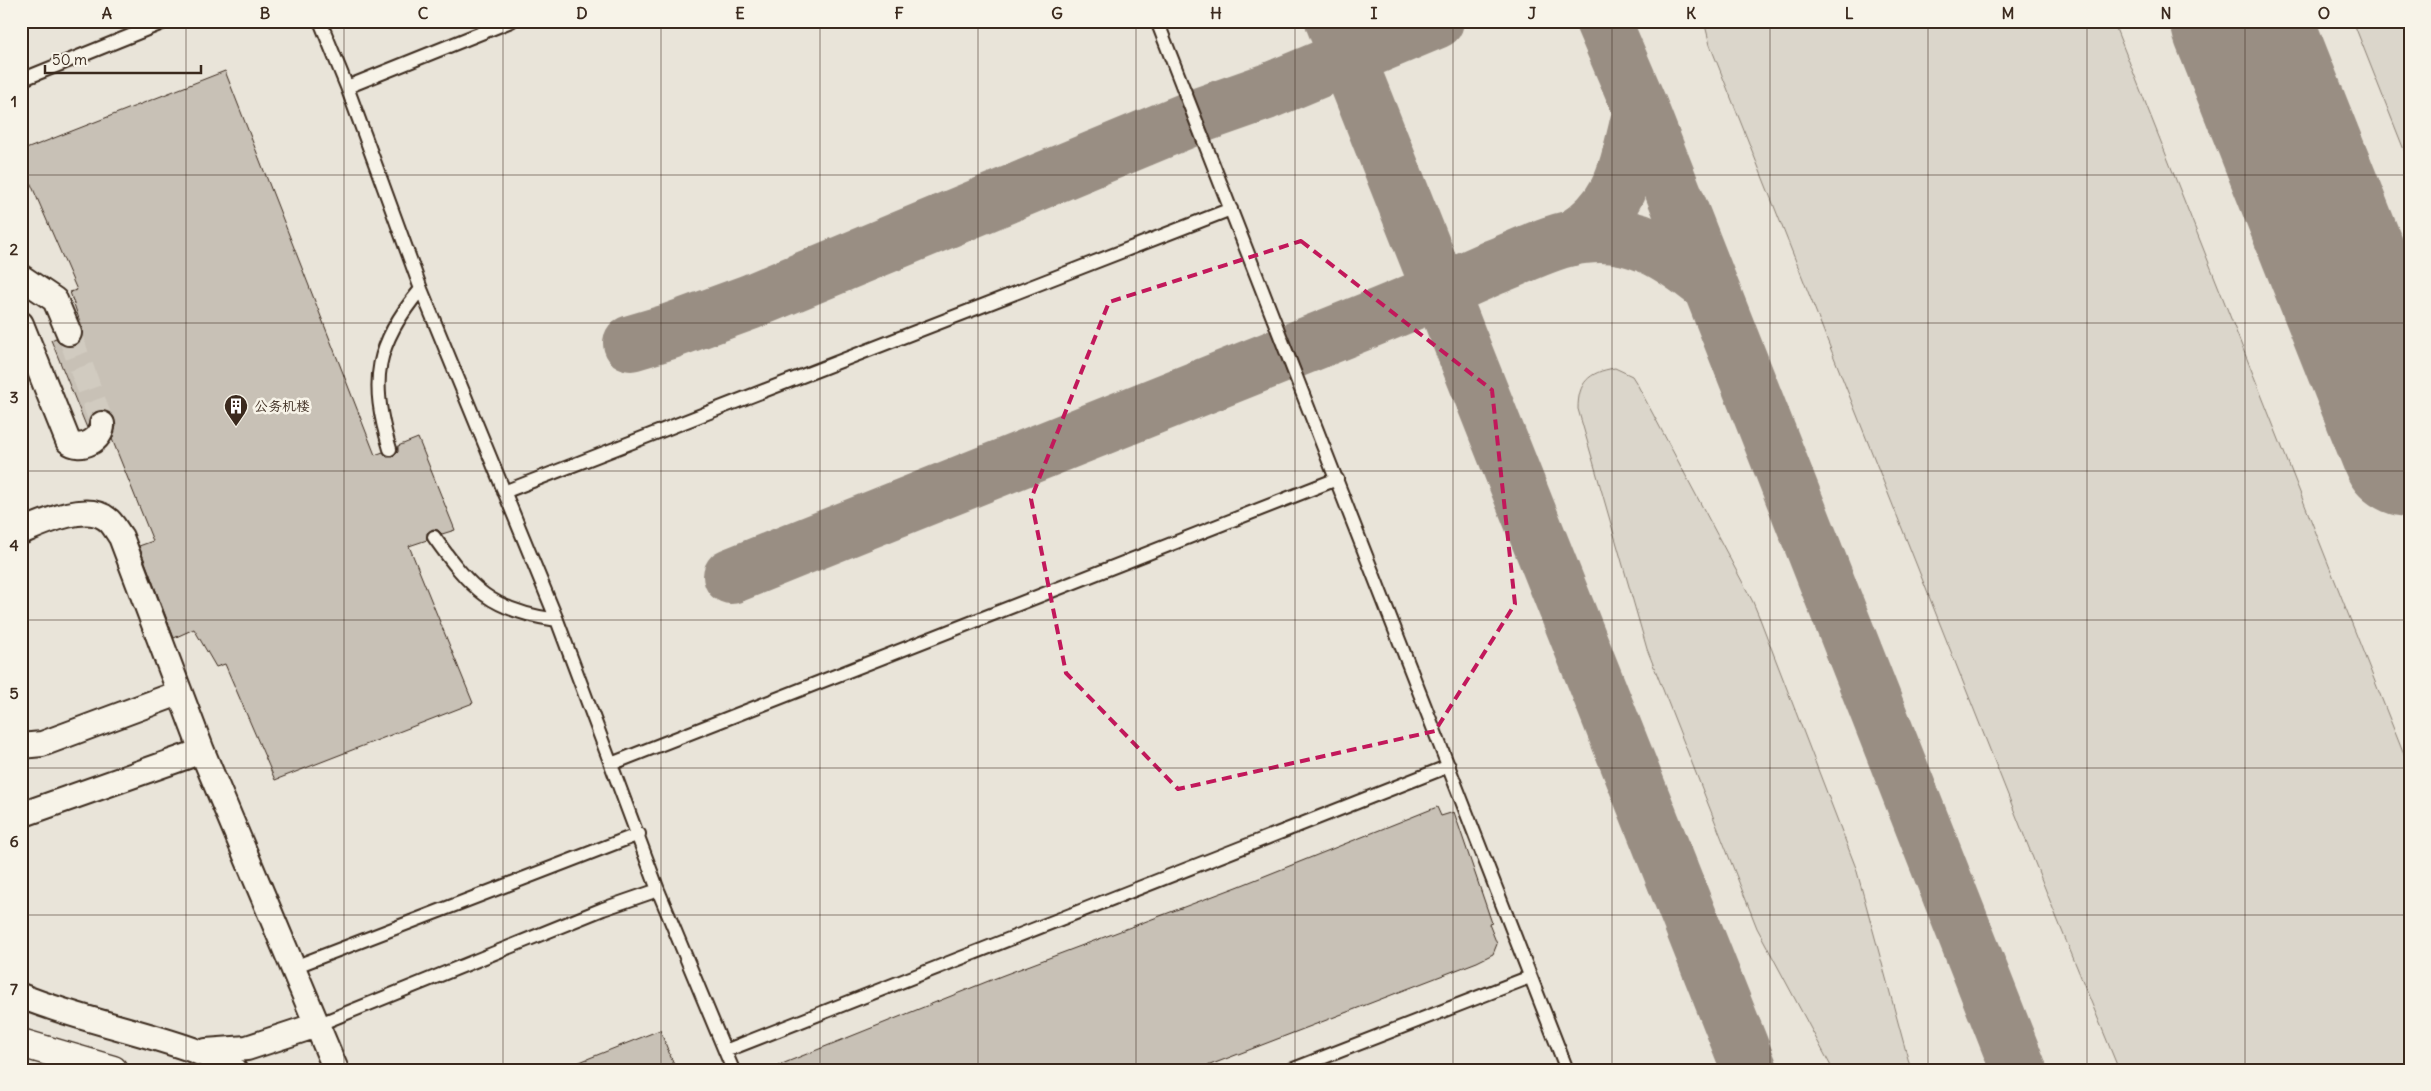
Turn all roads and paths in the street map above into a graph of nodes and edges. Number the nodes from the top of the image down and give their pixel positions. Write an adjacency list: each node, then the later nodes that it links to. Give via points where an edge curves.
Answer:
1 (167, 21): 5 (lane)
2 (320, 21): 6 (lane)
3 (511, 21): 6 (lane)
4 (1157, 21): 7 (lane)
5 (21, 80)
6 (348, 87): 9 (lane)
7 (1231, 209): 14 (lane); 15 (lane)
8 (21, 277): 11 (street, via 54,300)
9 (421, 289): 13 (lane, via 387,338 379,368 379,399); 15 (lane)
10 (21, 324): 12 (street, via 68,441 79,446 96,440 101,436)
11 (69, 333)
12 (102, 424)
13 (390, 449)
14 (1337, 480): 22 (lane); 23 (lane)
15 (504, 492): 18 (lane)
16 (21, 532): 19 (street, via 74,513 107,518 121,538)
17 (434, 537): 18 (lane, via 477,590 502,606 532,617)
18 (557, 620): 22 (lane)
19 (179, 693): 20 (street, via 42,744); 21 (street)
20 (21, 746)
21 (202, 751): 24 (street); 27 (street)
22 (612, 764): 25 (lane)
23 (1450, 766): 28 (lane); 33 (lane)
24 (21, 815)
25 (638, 834): 26 (lane); 27 (lane)
26 (658, 890): 30 (lane, via 603,909); 33 (lane)
27 (294, 967): 30 (street)
28 (1530, 977): 38 (lane); 39 (lane)
29 (21, 996): 32 (street)
30 (317, 1025): 32 (street, via 247,1048 212,1052); 36 (street)
31 (21, 1043): 34 (main road)
32 (186, 1048): 35 (street, via 229,1063)
33 (725, 1051): 37 (lane)
34 (113, 1070)
35 (234, 1070)
36 (336, 1070)
37 (733, 1070)
38 (1291, 1070)
39 (1567, 1070)

